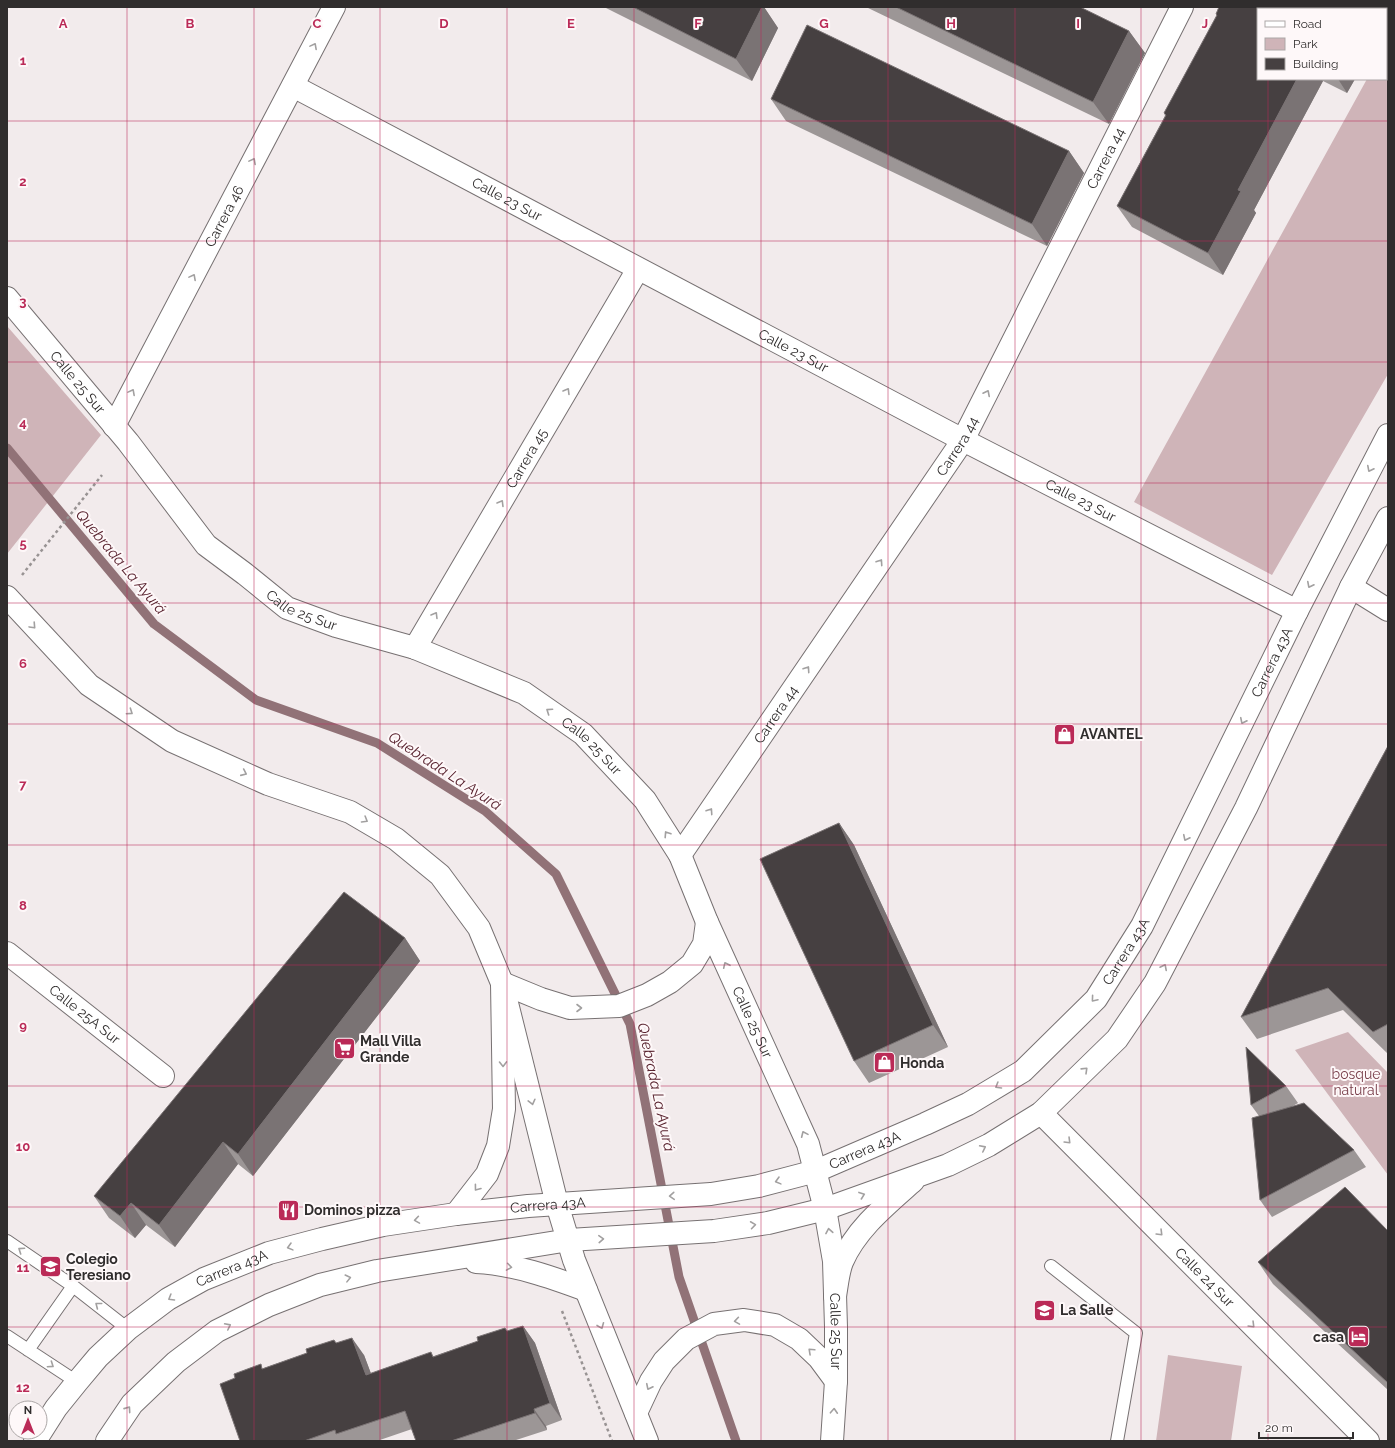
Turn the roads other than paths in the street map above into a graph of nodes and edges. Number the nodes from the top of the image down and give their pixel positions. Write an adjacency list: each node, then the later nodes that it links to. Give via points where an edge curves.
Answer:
1 (334, 7): 3 (main road, Carrera 46, one-way to 1)
2 (1182, 7): 8 (main road, Carrera 44, one-way to 2)
3 (293, 86): 4 (main road, Calle 23 Sur); 6 (main road, Carrera 46, one-way to 3)
4 (638, 269): 8 (main road, Calle 23 Sur); 14 (main road, Carrera 45, one-way to 4)
5 (7, 298): 6 (main road, Calle 25 Sur)
6 (114, 426): 14 (main road, Calle 25 Sur, via 206,545 287,608 336,626)
7 (1388, 435): 13 (main road, Carrera 43A, one-way to 13)
8 (964, 440): 13 (main road, Calle 23 Sur); 15 (main road, Carrera 44, one-way to 8)
9 (1388, 518): 10 (main road)
10 (1350, 587): 12 (main road); 20 (main road, one-way to 10, via 1117,1039 1155,984 1246,808)
11 (7, 597): 18 (main road, one-way to 18, via 89,685 172,741 268,784 350,812 396,839 440,875 479,928)
12 (1388, 610)
13 (1297, 611): 21 (main road, Carrera 43A, one-way to 21, via 1142,926 1096,999 1024,1071 968,1104)
14 (415, 648): 15 (main road, Calle 25 Sur, one-way to 14, via 645,800 583,734 524,693)
15 (680, 855): 16 (main road, Calle 25 Sur)
16 (707, 922): 18 (main road, one-way to 16, via 570,1008 619,1006 653,992 692,964 704,944); 21 (main road, Calle 25 Sur, one-way to 16, via 808,1144)
17 (7, 953): 19 (main road, Calle 25A Sur)
18 (502, 983): 23 (main road, one-way to 23); 25 (main road, one-way to 25, via 504,1109 498,1146 487,1174)
19 (163, 1076)
20 (1041, 1113): 22 (main road, one-way to 20, via 948,1165); 44 (main road, Calle 24 Sur, one-way to 44)
21 (816, 1171): 23 (main road, Carrera 43A, one-way to 23, via 760,1186 711,1194); 24 (main road, Calle 25 Sur)
22 (919, 1175): 24 (main road, one-way to 22); 32 (main road, via 863,1228 851,1243 841,1264)
23 (556, 1204): 25 (main road, Carrera 43A); 26 (main road)
24 (825, 1209): 26 (main road, one-way to 24, via 714,1230 768,1223); 32 (main road, Calle 25 Sur, one-way to 24, via 834,1261)
25 (456, 1214): 33 (main road, Carrera 43A, one-way to 33, via 383,1225 269,1254 204,1279 168,1299)
26 (568, 1240): 28 (main road); 31 (main road)
27 (7, 1241): 30 (lane, one-way to 27)
28 (443, 1260): 31 (main road, one-way to 31, via 480,1262 516,1268 552,1277); 40 (main road, one-way to 28, via 132,1404 176,1362 218,1331 269,1305 320,1285 377,1271)
29 (1051, 1266): 43 (lane, via 1136,1333)
30 (74, 1286): 33 (lane, one-way to 30); 35 (lane)
31 (586, 1290): 38 (main road, one-way to 38)
32 (835, 1296): 36 (main road, Calle 25 Sur)
33 (128, 1329): 37 (main road, Carrera 43A, via 98,1357)
34 (7, 1336): 35 (lane)
35 (28, 1350): 37 (lane, one-way to 37)
36 (836, 1381): 38 (main road, one-way to 38, via 820,1358 799,1340 775,1325 744,1320 714,1324 686,1339 664,1361); 42 (main road, Calle 25 Sur, one-way to 36)
37 (77, 1382): 39 (main road, Carrera 43A, via 56,1408)
38 (636, 1414): 41 (main road)
39 (35, 1441)
40 (107, 1441)
41 (647, 1441)
42 (832, 1441)
43 (1117, 1441)
44 (1368, 1441)

